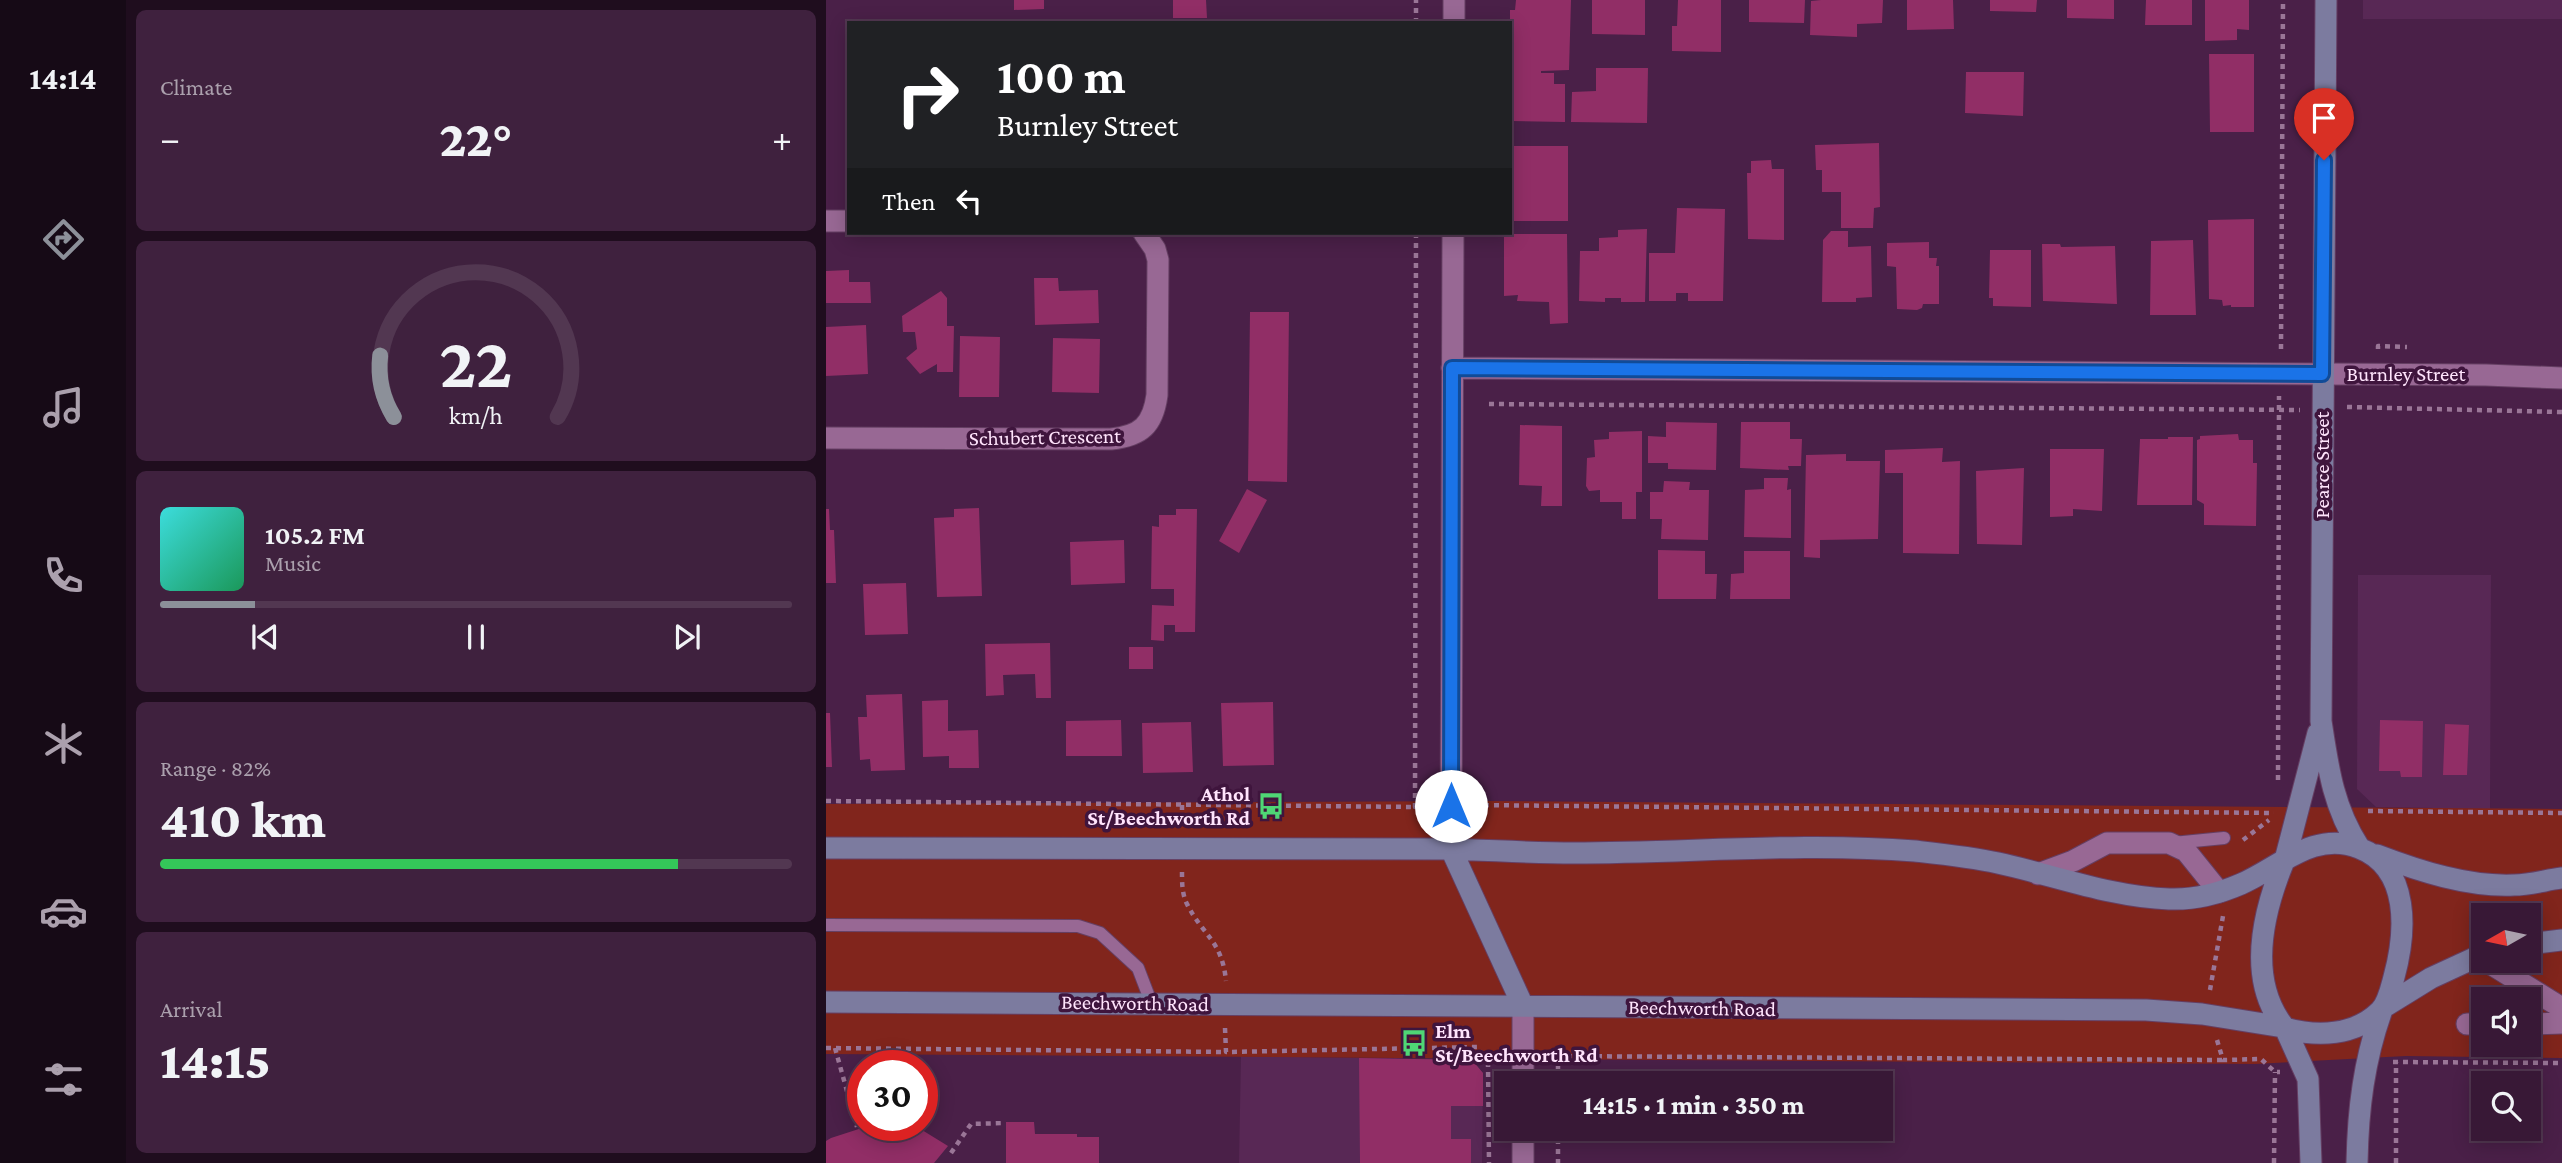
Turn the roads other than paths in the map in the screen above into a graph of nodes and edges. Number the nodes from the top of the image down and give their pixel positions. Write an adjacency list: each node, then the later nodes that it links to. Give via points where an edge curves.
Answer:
1 (1454, 0): 3 (street)
2 (2326, 0): 9 (main road, Pearce Street)
3 (1454, 21)
4 (826, 221): 5 (street)
5 (847, 221)
6 (1145, 235): 11 (street, Schubert Crescent, via 1158,260 1157,395 1153,416 1141,430 1111,439)
7 (1453, 235): 8 (street)
8 (1452, 368): 9 (street, Burnley Street); 16 (street)
9 (2322, 374): 10 (street, Burnley Street); 12 (main road, Pearce Street)
10 (2562, 378)
11 (826, 438)
12 (2321, 721): 17 (main road, Pearce Street, via 2332,790 2340,814); 18 (main road, Pearce Street)
13 (2224, 838): 14 (lane)
14 (2169, 843): 19 (street, via 2106,844); 21 (street, via 2186,851)
15 (826, 848): 16 (main road)
16 (1451, 849): 19 (main road, via 1914,851); 29 (main road)
17 (2362, 849): 18 (main road, via 2322,843); 20 (main road, via 2429,872 2480,883 2514,886); 31 (main road, via 2384,864 2400,901 2399,958)
18 (2285, 861): 21 (main road); 34 (main road, via 2267,907 2261,956 2269,996)
19 (2038, 873): 21 (main road, via 2148,898 2177,899)
20 (2562, 878)
21 (2223, 891)
22 (826, 925): 28 (lane, via 1078,926 1100,933 1138,968)
23 (2562, 940): 24 (main road)
24 (2541, 943)
25 (2471, 963): 31 (main road, via 2431,978)
26 (2507, 973): 30 (street)
27 (826, 1002): 28 (main road, Beechworth Road)
28 (1151, 1002): 29 (main road, Beechworth Road)
29 (1522, 1006): 34 (main road, Beechworth Road, via 2146,1010); 35 (street)
30 (2562, 1007)
31 (2383, 1008): 34 (main road, via 2340,1032 2312,1034); 39 (main road, via 2365,1063)
32 (2562, 1023): 33 (street)
33 (2541, 1024)
34 (2284, 1027): 38 (main road, via 2305,1070 2311,1107)
35 (1523, 1071)
36 (1523, 1141): 37 (street)
37 (1523, 1163)
38 (2311, 1163)
39 (2357, 1163)

